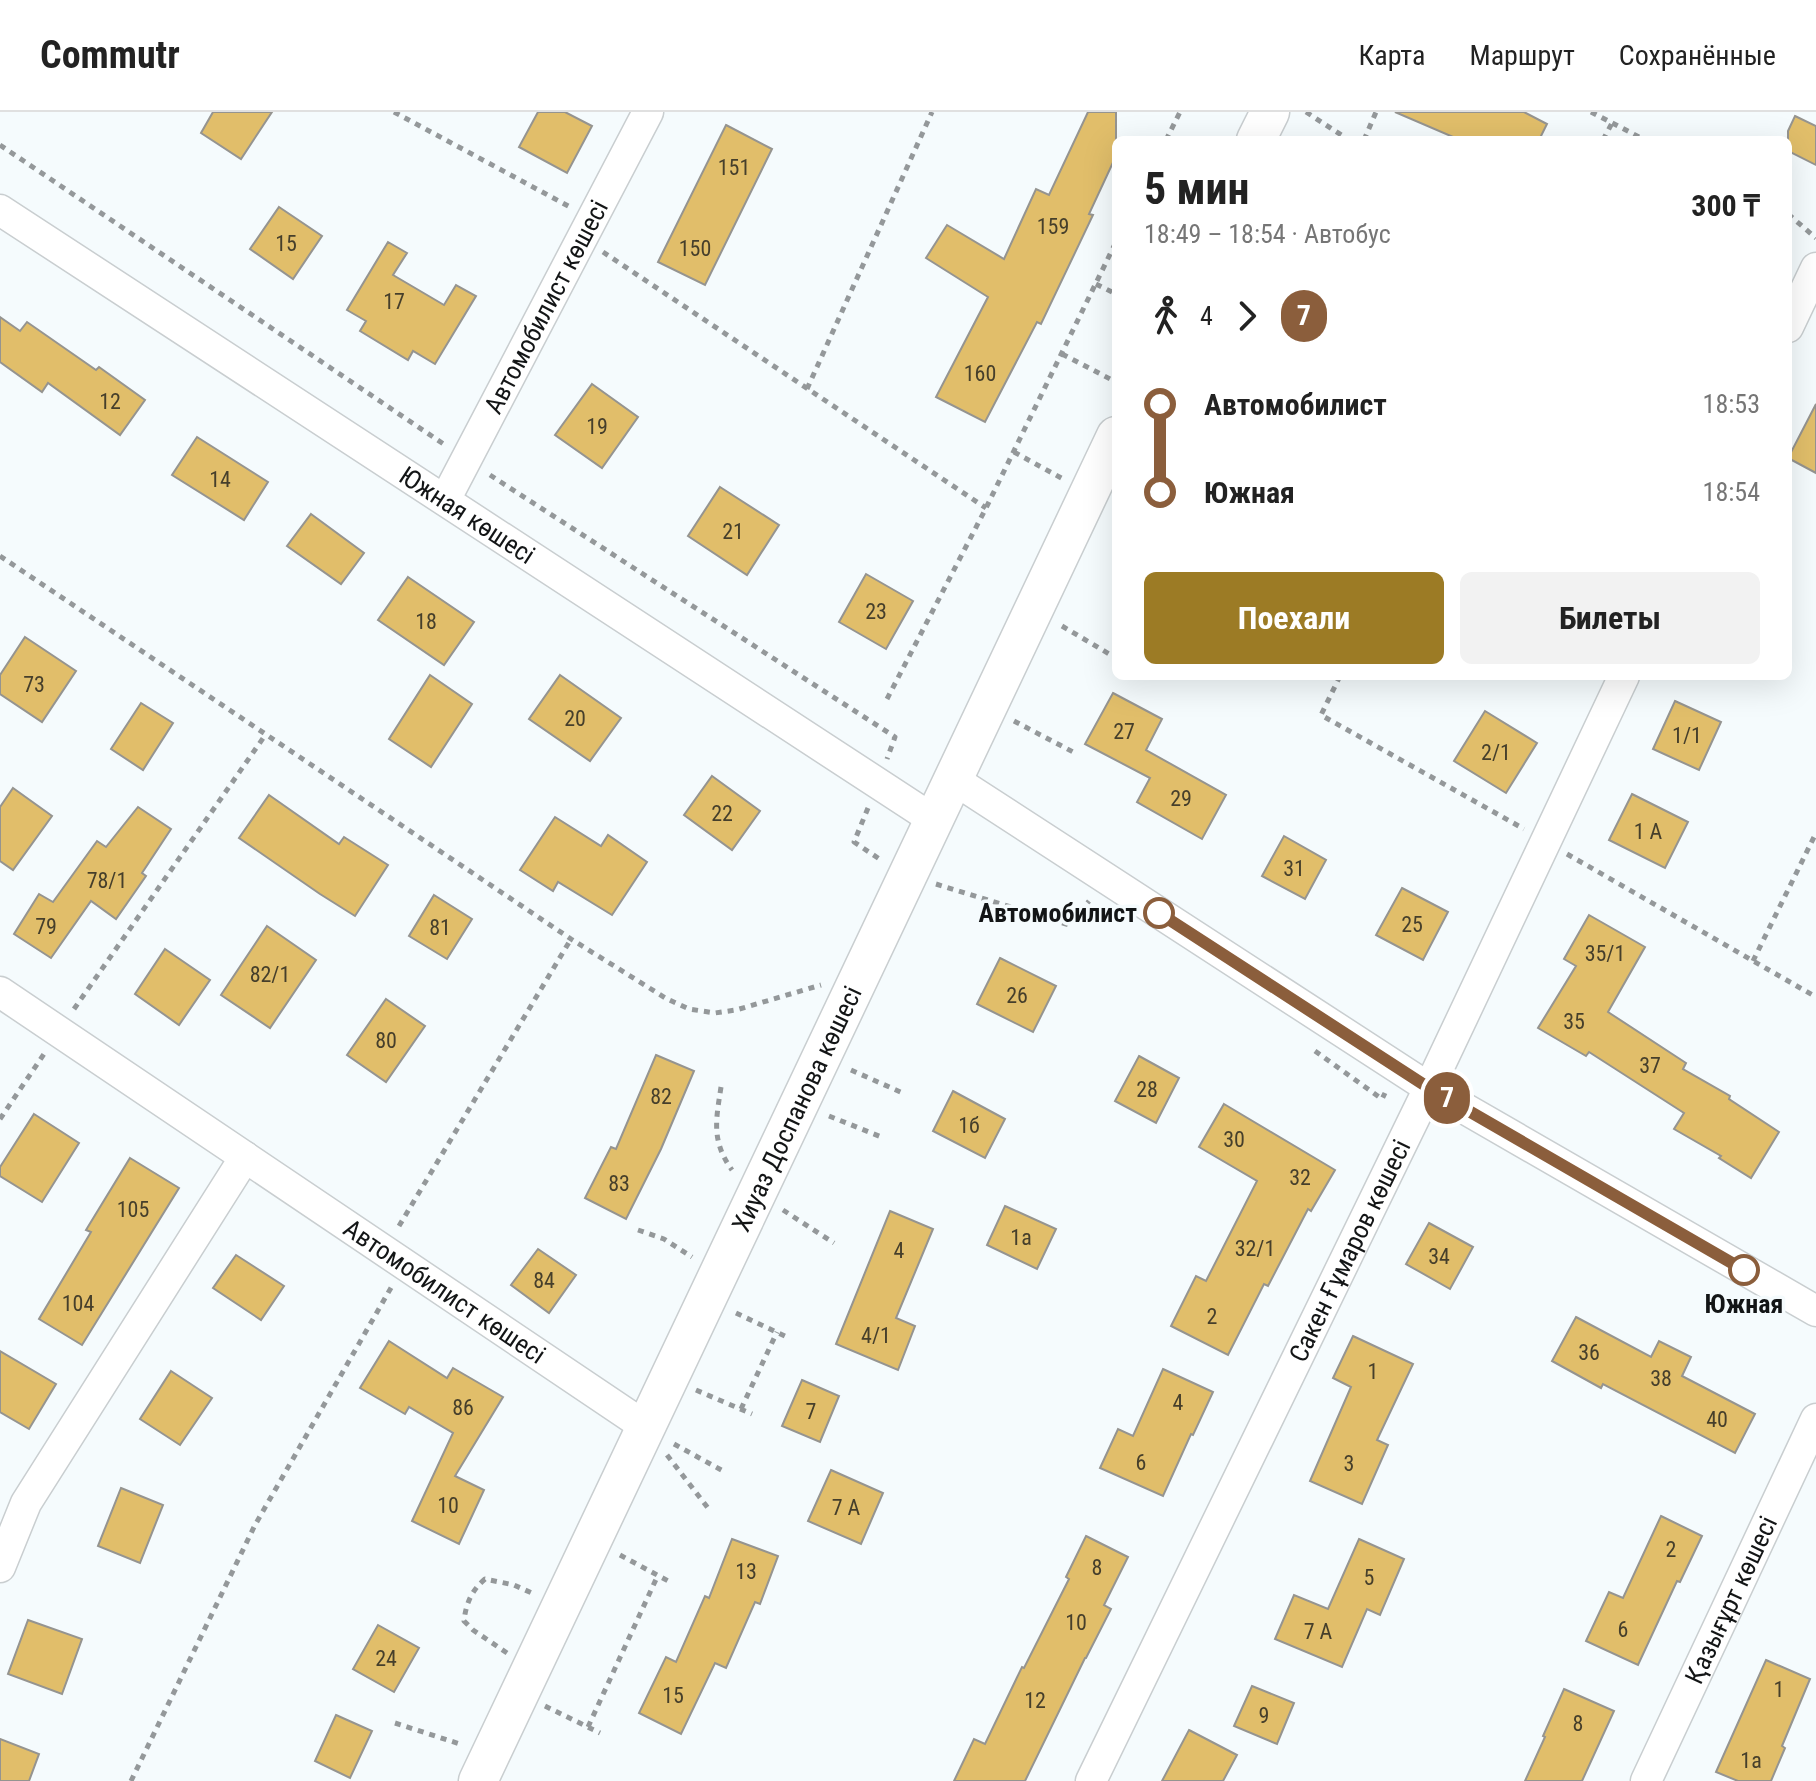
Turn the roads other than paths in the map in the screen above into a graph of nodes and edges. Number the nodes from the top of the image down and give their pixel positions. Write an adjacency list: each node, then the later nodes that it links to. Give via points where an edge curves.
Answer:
1 (648, 112): 8 (street, Автомобилист көшесі)
2 (1270, 112): 3 (main road)
3 (1258, 136)
4 (0, 210): 8 (street, Южная көшесі)
5 (1816, 268): 6 (street)
6 (1792, 319)
7 (1112, 444): 10 (main road, Хиуаз Доспанова көшесі)
8 (445, 500): 11 (street, Южная көшесі)
9 (1622, 680): 13 (street, Сакен Ғұмаров көшесі)
10 (953, 779): 11 (main road, Хиуаз Доспанова көшесі); 13 (street)
11 (934, 820): 17 (main road, Хиуаз Доспанова көшесі)
12 (0, 992): 14 (street, Автомобилист көшесі)
13 (1429, 1088): 15 (street); 20 (street, Сакен Ғұмаров көшесі)
14 (245, 1157): 17 (street, Автомобилист көшесі); 18 (street, via 26,1503)
15 (1816, 1311)
16 (1816, 1419): 21 (street, Қазығұрт көшесі)
17 (646, 1427): 19 (main road, Хиуаз Доспанова көшесі)
18 (0, 1567)
19 (484, 1768)
20 (1091, 1781)
21 (1646, 1781)

